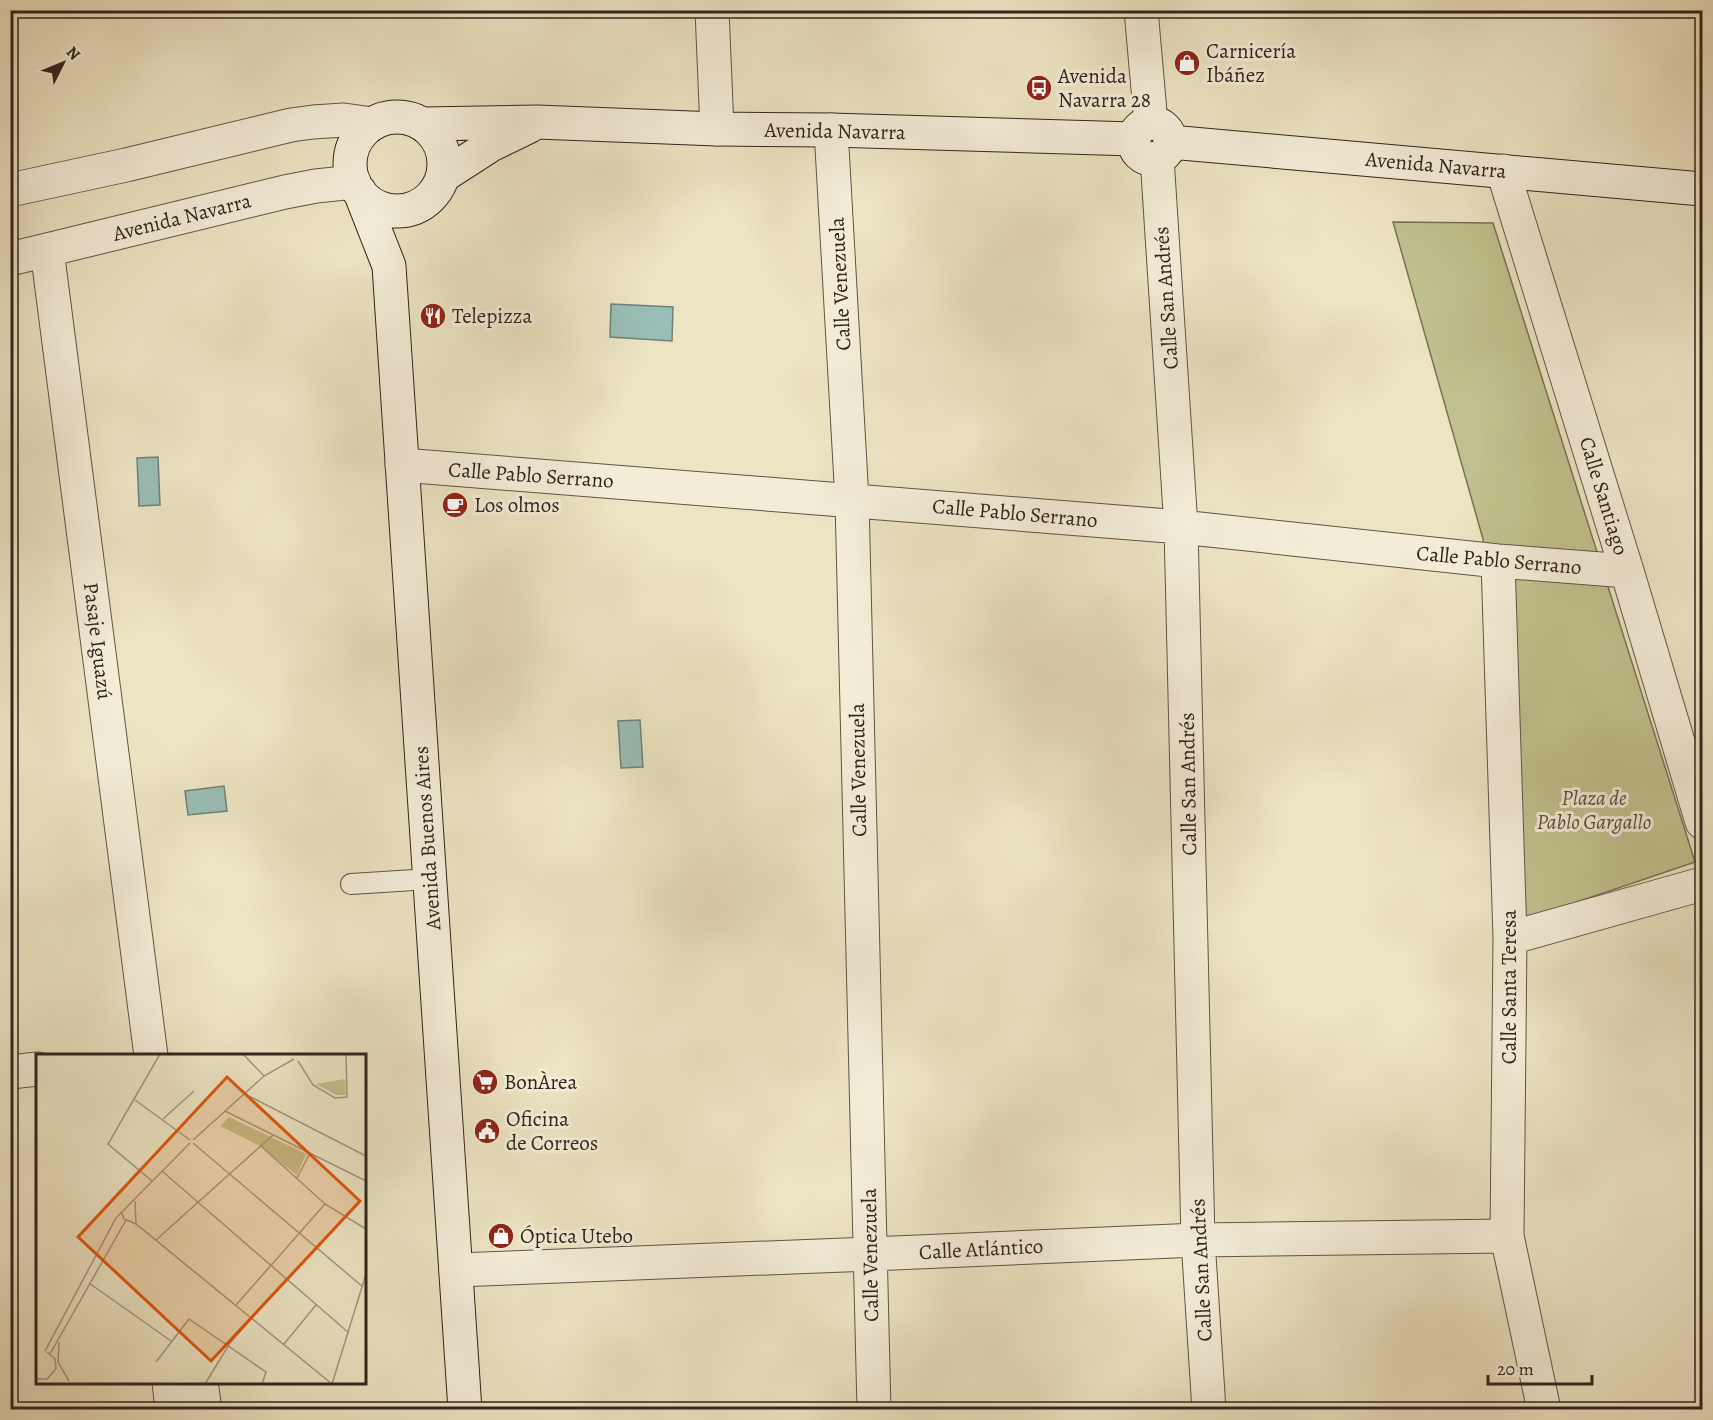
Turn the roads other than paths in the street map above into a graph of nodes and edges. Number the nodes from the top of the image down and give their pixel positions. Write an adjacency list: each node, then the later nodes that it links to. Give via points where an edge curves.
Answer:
1 (712, 10): 6 (street)
2 (1141, 10): 8 (street, Calle San Andrés)
3 (537, 122): 5 (street, Avenida Navarra); 6 (street, Avenida Navarra); 10 (street, Avenida Navarra)
4 (372, 124): 5 (street, via 392,117); 11 (street, via 352,150 351,172); 13 (street, via 344,120 313,122)
5 (423, 124): 10 (street, via 439,141)
6 (717, 129): 7 (street, Avenida Navarra)
7 (831, 130): 8 (street, Avenida Navarra); 19 (street, Calle Venezuela)
8 (1153, 141): 9 (street, Avenida Navarra); 20 (street, Calle San Andrés)
9 (1503, 171): 12 (street, Avenida Navarra); 22 (street, Calle Santiago)
10 (443, 176): 14 (street, via 434,194)
11 (357, 187): 14 (street, via 368,201 380,207 392,211); 15 (street, Avenida Navarra, via 316,186 285,192); 17 (street, Avenida Buenos Aires)
12 (1702, 189)
13 (10, 190)
14 (416, 207): 17 (street, Avenida Buenos Aires)
15 (47, 250): 16 (street, Avenida Navarra); 28 (street, Pasaje Iguazú)
16 (10, 259)
17 (389, 266): 18 (street, Avenida Buenos Aires)
18 (402, 465): 19 (street, Calle Pablo Serrano); 24 (street, Avenida Buenos Aires)
19 (852, 500): 20 (street, Calle Pablo Serrano); 33 (street, Calle Venezuela)
20 (1181, 526): 21 (street, Calle Pablo Serrano); 32 (street, Calle San Andrés)
21 (1498, 561): 22 (street, Calle Pablo Serrano); 27 (street, Calle Santa Teresa)
22 (1628, 571): 23 (street, Calle Santiago)
23 (1702, 822)
24 (430, 879): 25 (lane); 34 (street, Avenida Buenos Aires)
25 (351, 884)
26 (1702, 884): 27 (street)
27 (1510, 938): 31 (street, Calle Santa Teresa)
28 (149, 1044)
29 (36, 1069): 30 (street)
30 (10, 1072)
31 (1507, 1236): 32 (street, Calle Atlántico); 42 (street, Calle Santa Teresa)
32 (1198, 1240): 33 (street, Calle Atlántico); 41 (street, Calle San Andrés)
33 (870, 1254): 34 (street, Calle Atlántico); 40 (street, Calle Venezuela)
34 (456, 1270): 39 (street, Avenida Buenos Aires)
35 (169, 1384): 37 (street)
36 (201, 1384): 38 (street)
37 (172, 1410)
38 (205, 1410)
39 (465, 1410)
40 (874, 1410)
41 (1209, 1410)
42 (1544, 1410)

